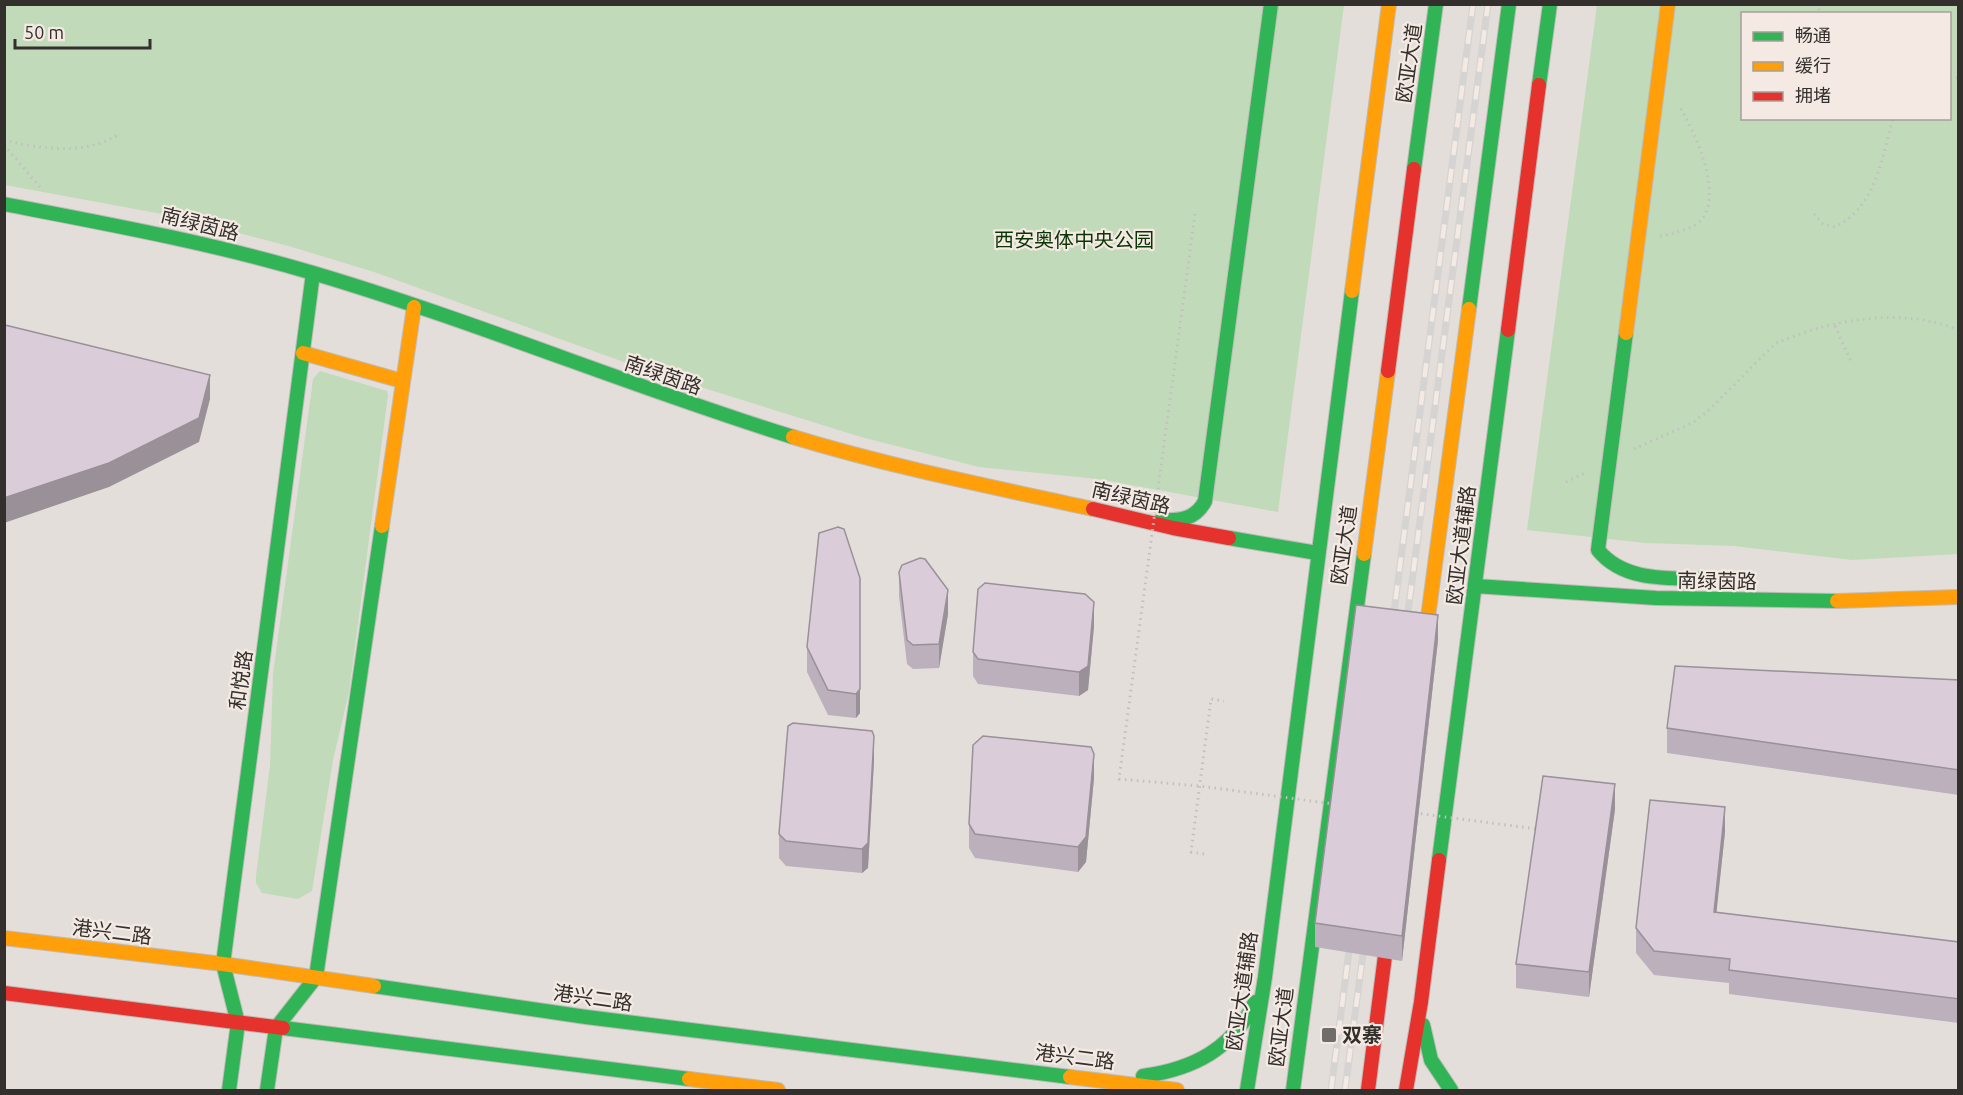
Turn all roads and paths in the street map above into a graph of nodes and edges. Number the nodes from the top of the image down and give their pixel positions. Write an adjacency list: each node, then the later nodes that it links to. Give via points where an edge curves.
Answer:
1 (1271, 4): 30 (street, via 1205,501 1202,509 1186,518 1168,521)
2 (1389, 4): 32 (street, 欧亚大道辅路)
3 (1436, 4): 62 (street, 欧亚大道)
4 (1509, 4): 38 (street)
5 (1550, 4): 35 (street, 欧亚大道辅路, via 1482,571)
6 (1668, 4): 17 (street)
7 (1677, 102): 17 (path, via 1695,138 1710,183 1707,212 1684,230)
8 (1892, 120): 15 (path, via 1870,193 1848,220 1835,227 1823,224)
9 (119, 134): 10 (path, via 95,145 72,149)
10 (4, 140)
11 (4, 145): 12 (path)
12 (40, 187)
13 (4, 204): 18 (street, 南绿茵路, via 141,230)
14 (1195, 214): 40 (path, bridge, via 1119,779)
15 (1814, 214)
16 (4, 218): 19 (street, 南绿茵路, via 148,245)
17 (1638, 238): 27 (street)
18 (313, 273): 19 (street, 和悦路); 20 (street, 南绿茵路)
19 (317, 290): 23 (street, 和悦路)
20 (412, 317): 25 (street); 30 (street, 南绿茵路, via 842,452 1010,493)
21 (1835, 326): 22 (path, via 1861,320 1909,318); 24 (path); 27 (path, via 1775,344 1692,423)
22 (1959, 330)
23 (303, 354): 25 (street); 47 (street, 和悦路)
24 (1852, 364)
25 (402, 381): 48 (street)
26 (645, 403): 29 (street, 南绿茵路)
27 (1609, 461): 28 (path); 33 (street, 南绿茵路, via 1598,550 1603,558 1625,570 1647,575 1712,579)
28 (1566, 482)
29 (908, 483)
30 (1128, 516): 32 (street, 南绿茵路)
31 (1165, 541): 32 (street, 南绿茵路)
32 (1316, 560): 49 (street, 欧亚大道辅路)
33 (1606, 579)
34 (1924, 584): 36 (street)
35 (1475, 586): 37 (street, 南绿茵路, via 1664,599 1825,602); 51 (street, 欧亚大道辅路)
36 (1799, 586)
37 (1959, 597)
38 (1422, 666)
39 (1224, 701): 40 (path, via 1211,699)
40 (1200, 786): 41 (path, bridge); 44 (path, via 1191,852)
41 (1335, 804)
42 (1406, 812): 43 (path, bridge)
43 (1541, 829)
44 (1204, 854)
45 (1392, 901): 63 (street)
46 (4, 938): 47 (street, 港兴二路)
47 (223, 964): 48 (street, 港兴二路); 52 (street, 和悦路)
48 (316, 977): 53 (street); 54 (street, 港兴二路, via 586,1017)
49 (1265, 978): 55 (street, via 1238,1032 1211,1056 1179,1071); 61 (street, 欧亚大道辅路)
50 (4, 993): 52 (street)
51 (1421, 1002): 64 (street, 欧亚大道辅路); 65 (street, via 1432,1065)
52 (238, 1023): 53 (street); 56 (street, 和悦路)
53 (276, 1028): 57 (street); 58 (street)
54 (1006, 1069): 55 (street, 港兴二路); 59 (street, via 1037,1078)
55 (1097, 1079): 60 (street, 港兴二路)
56 (229, 1090)
57 (267, 1090)
58 (778, 1090)
59 (1052, 1090)
60 (1177, 1090)
61 (1247, 1090)
62 (1293, 1090)
63 (1368, 1090)
64 (1406, 1090)
65 (1451, 1090)

